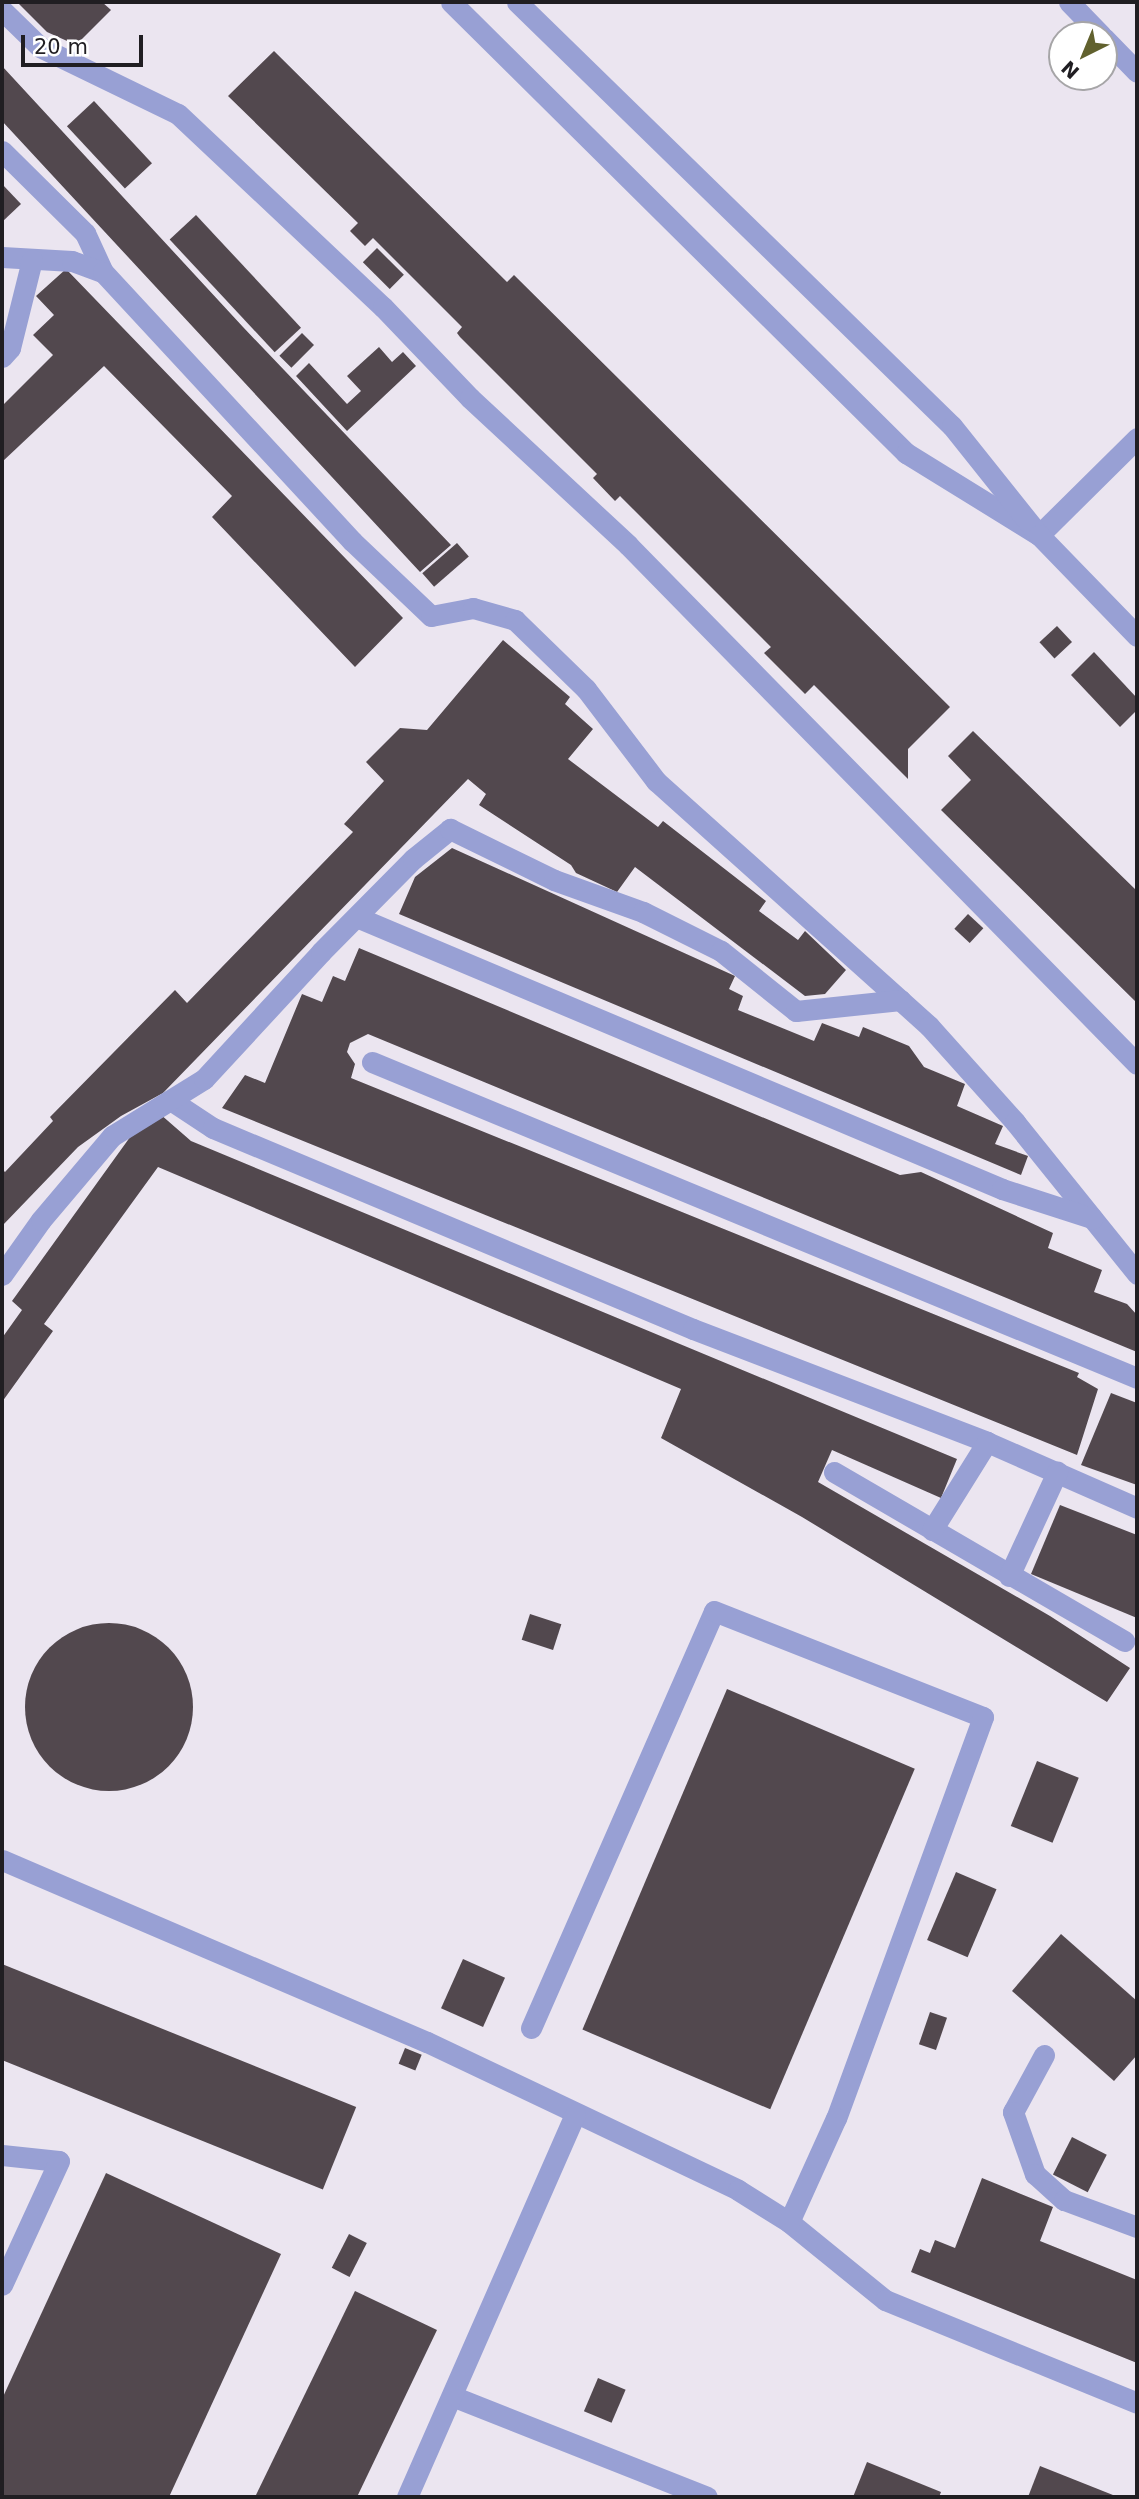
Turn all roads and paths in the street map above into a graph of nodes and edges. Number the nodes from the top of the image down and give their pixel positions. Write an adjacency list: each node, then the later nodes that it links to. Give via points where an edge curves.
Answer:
1 (451, 2): 14 (lane, via 906,453)
2 (517, 2): 14 (lane, via 953,426)
3 (1069, 2): 5 (lane)
4 (2, 10): 19 (lane, via 40,47 178,114 628,545)
5 (1088, 21)
6 (1118, 52): 7 (lane)
7 (1137, 72)
8 (2, 150): 11 (lane, via 85,233)
9 (2, 257): 10 (lane)
10 (32, 260): 11 (lane, via 72,261); 12 (lane, via 10,348)
11 (103, 272): 17 (lane, via 352,541 431,616 473,608 515,620 586,689 656,781)
12 (2, 357)
13 (1137, 438): 14 (lane)
14 (1039, 535): 15 (lane)
15 (1137, 636)
16 (359, 918): 17 (lane, via 413,859 450,829 554,880 643,912 721,951 796,1011); 20 (lane, via 204,1079); 21 (lane, via 1002,1189)
17 (900, 1000): 21 (lane, via 1015,1122)
18 (372, 1062): 24 (lane)
19 (1137, 1064)
20 (172, 1101): 23 (lane, via 145,1112 112,1136 41,1220); 25 (lane, via 213,1128 655,1314)
21 (1092, 1218): 22 (lane)
22 (1137, 1274)
23 (2, 1275)
24 (1137, 1378)
25 (987, 1442): 27 (lane); 29 (lane)
26 (834, 1472): 29 (lane)
27 (1056, 1472): 28 (lane); 30 (lane)
28 (1137, 1508)
29 (932, 1530): 30 (lane)
30 (1009, 1576): 31 (lane)
31 (1124, 1641)
32 (2, 1860): 35 (lane, via 427,2042)
33 (531, 2028): 37 (lane, via 714,1611 983,1717 836,2118)
34 (1044, 2055): 38 (lane, via 1013,2112 1035,2174 1064,2200)
35 (575, 2114): 37 (lane, via 738,2190); 40 (lane)
36 (2, 2155): 39 (lane, via 59,2161)
37 (789, 2222): 41 (lane, via 885,2300)
38 (1137, 2227)
39 (2, 2285)
40 (452, 2396): 42 (lane); 43 (lane)
41 (1137, 2403)
42 (407, 2497)
43 (707, 2497)

